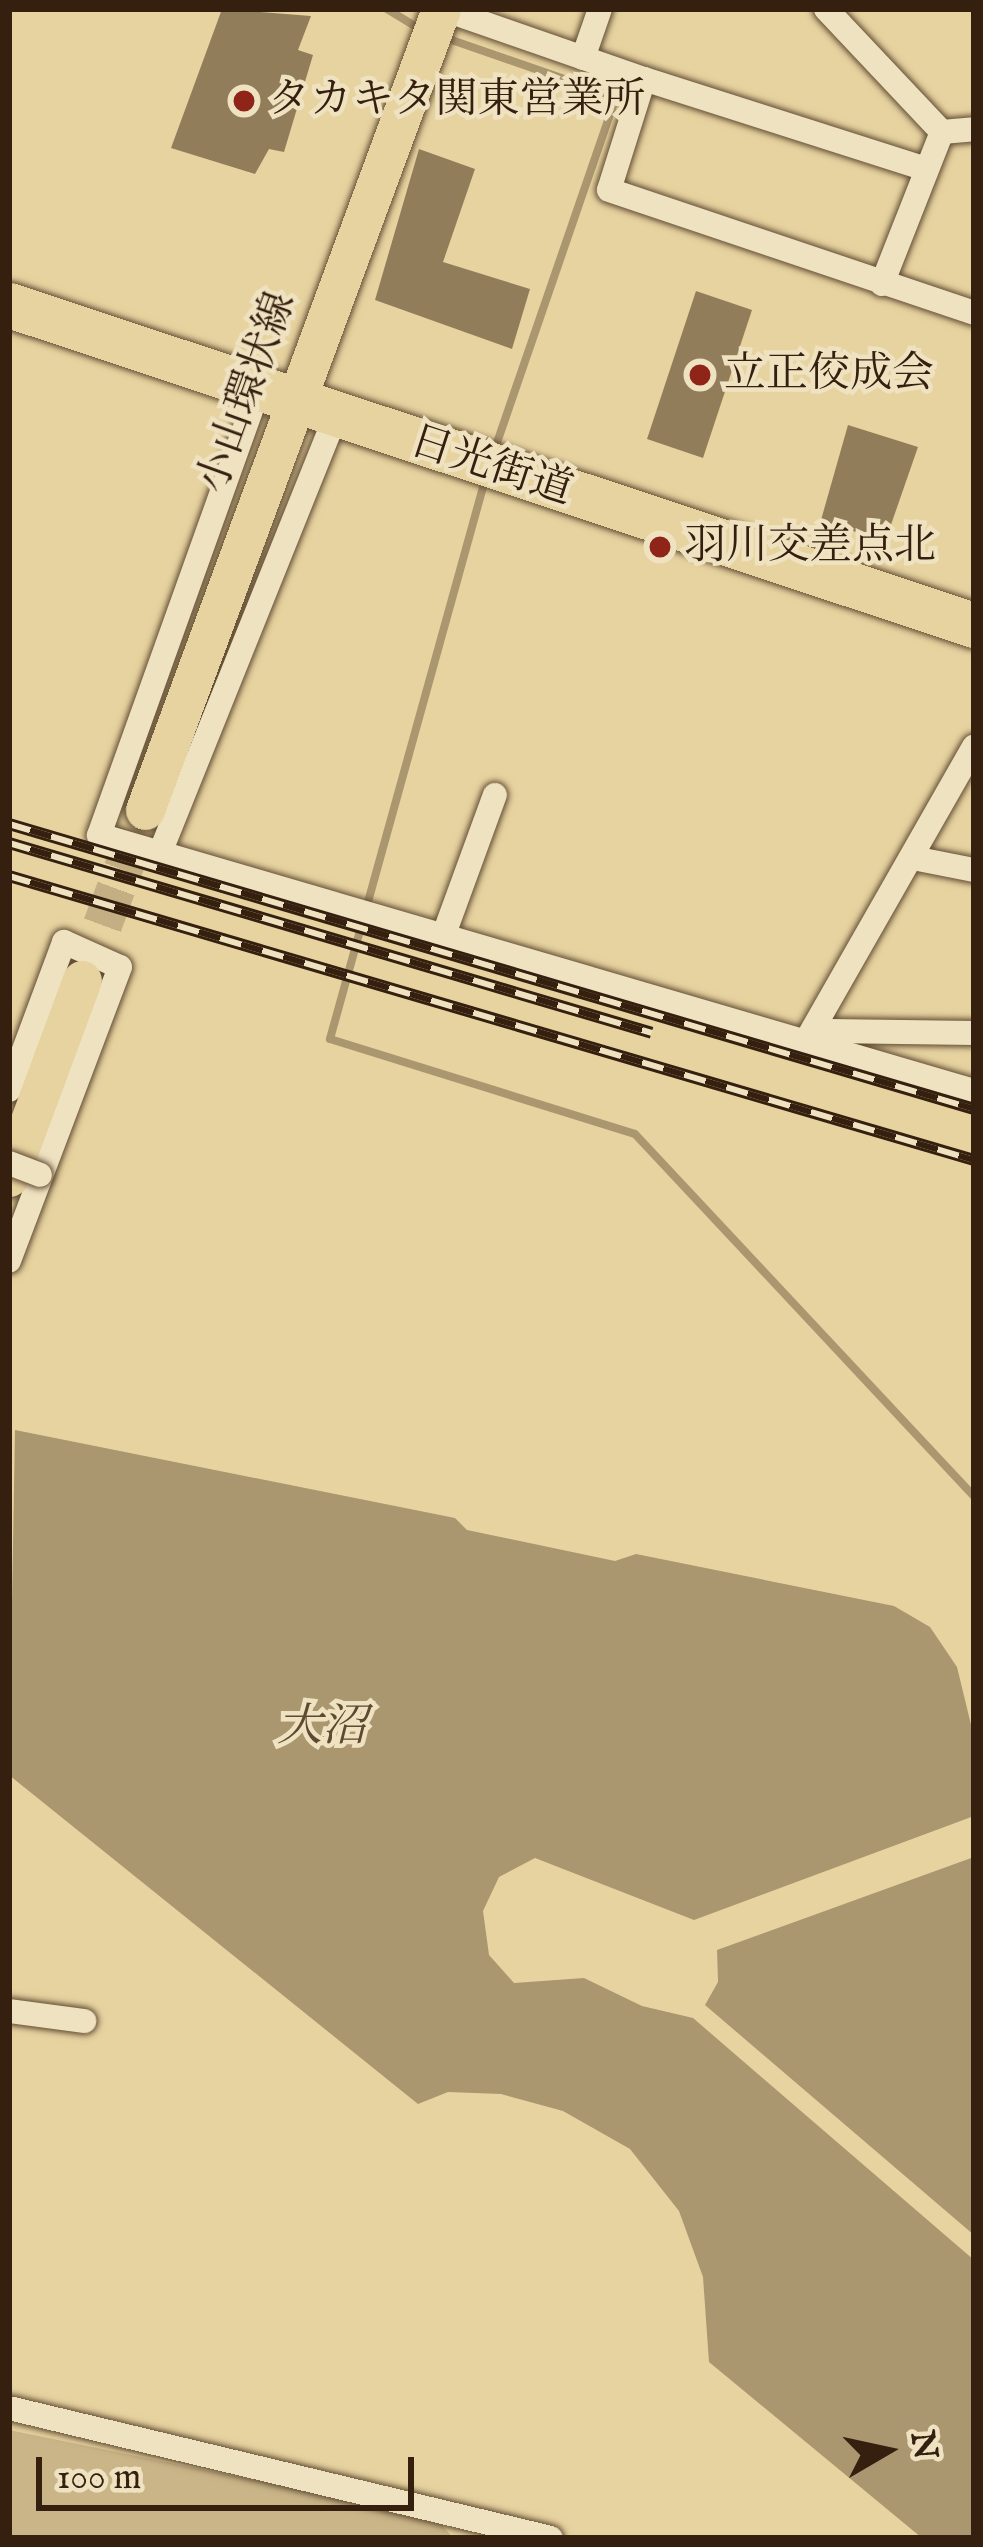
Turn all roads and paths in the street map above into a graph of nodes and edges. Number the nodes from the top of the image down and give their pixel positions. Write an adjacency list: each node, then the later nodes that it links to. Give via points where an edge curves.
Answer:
1 (442, 9): 4 (street); 12 (main road, 小山環状線)
2 (600, 9): 4 (street)
3 (826, 9): 7 (street)
4 (583, 58): 5 (street)
5 (644, 79): 8 (street); 9 (street, via 609,190)
6 (974, 129): 7 (street)
7 (942, 132): 8 (street)
8 (926, 169): 9 (street)
9 (882, 284): 11 (street)
10 (9, 305): 12 (highway, 日光街道)
11 (974, 313)
12 (296, 404): 13 (highway, 日光街道); 16 (main road, 小山環状線); 17 (street); 17 (street, via 99,835)
13 (974, 625)
14 (974, 747): 18 (street)
15 (495, 795): 20 (street)
16 (145, 810)
17 (160, 854): 20 (street)
18 (913, 858): 19 (street); 24 (street)
19 (974, 870)
20 (444, 934): 24 (street)
21 (82, 980): 28 (main road)
22 (20, 1028): 25 (street); 28 (street, via 64,942 120,967)
23 (974, 1033): 24 (street, via 829,1031)
24 (806, 1041): 26 (street)
25 (9, 1090)
26 (974, 1090)
27 (9, 1163): 28 (street, bridge)
28 (25, 1176): 29 (street)
29 (9, 1261)
30 (9, 2011): 31 (street)
31 (84, 2021)
32 (9, 2408): 33 (street)
33 (551, 2538)

